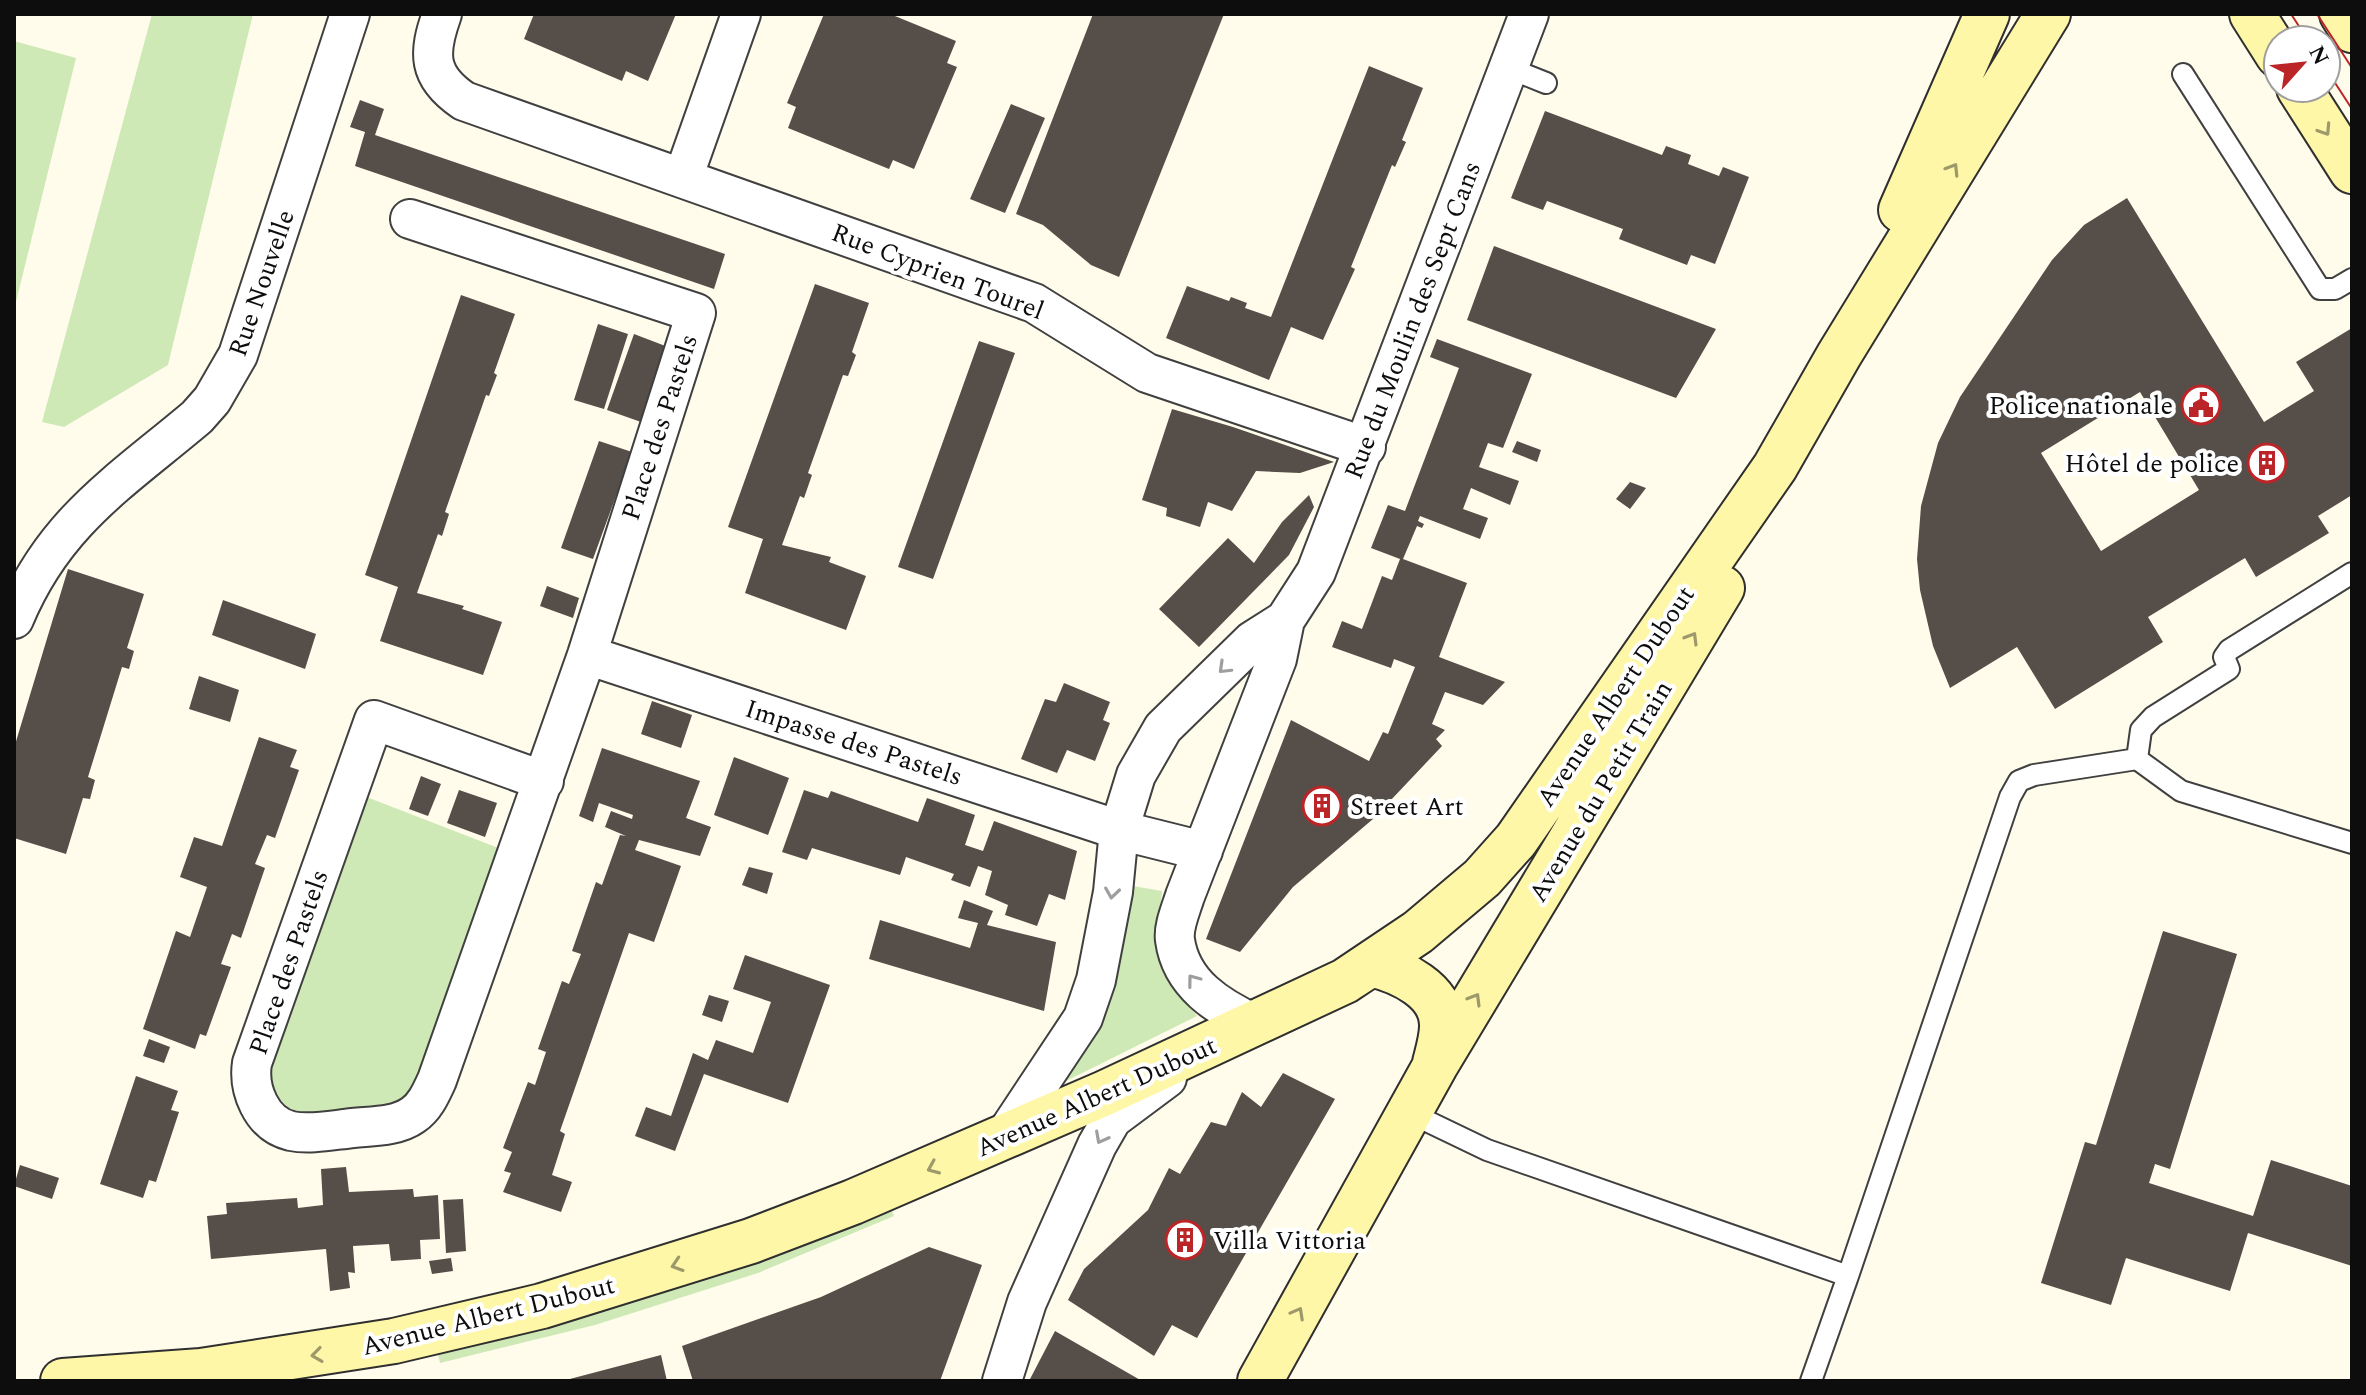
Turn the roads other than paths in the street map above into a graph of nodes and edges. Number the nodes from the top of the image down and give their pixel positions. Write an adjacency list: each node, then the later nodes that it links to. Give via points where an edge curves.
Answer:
1 (350, 14): 21 (street, Rue Nouvelle, via 238,355 197,417 71,524 30,579)
2 (442, 14): 14 (street, Rue Cyprien Tourel, via 432,60 438,78 464,101)
3 (741, 14): 14 (street)
4 (1529, 14): 9 (street, Rue du Moulin des Sept Cans)
5 (1987, 14): 17 (main road, Avenue Albert Dubout)
6 (2048, 14): 17 (main road, Avenue Albert Dubout, one-way to 6)
7 (2342, 14): 8 (main road)
8 (2352, 30)
9 (1506, 67): 11 (lane); 18 (street, Rue du Moulin des Sept Cans)
10 (2183, 74): 16 (lane, via 2320,289 2335,289)
11 (1546, 83)
12 (2309, 104): 13 (main road, one-way to 13)
13 (2352, 171)
14 (683, 178): 18 (street, Rue Cyprien Tourel, via 1034,303 1147,373)
15 (410, 219): 23 (street, Place des Pastels, via 696,313)
16 (2352, 279)
17 (1839, 355): 19 (main road, Avenue Albert Dubout)
18 (1366, 447): 22 (street, Rue du Moulin des Sept Cans, via 1316,572)
19 (1775, 467): 29 (main road, Avenue Albert Dubout, via 1516,840 1482,878 1418,932); 31 (main road, Avenue du Petit Train, one-way to 19, via 1729,575)
20 (2352, 573): 24 (lane, via 2229,650 2224,657 2229,669 2141,730)
21 (14, 619)
22 (1285, 620): 26 (street, Rue du Moulin des Sept Cans, one-way to 26, via 1252,641 1163,728 1136,775); 28 (street, Rue du Moulin des Sept Cans, via 1277,659)
23 (587, 655): 25 (street, Place des Pastels); 26 (street, Impasse des Pastels)
24 (2137, 759): 27 (lane, via 2181,791); 34 (lane, via 2034,775 2019,781 2010,797)
25 (544, 781): 25 (street, Place des Pastels, via 374,720 252,1063 253,1094 273,1121 288,1131 306,1132 386,1125 415,1114 428,1100)
26 (1119, 830): 28 (street); 33 (street, Rue du Moulin des Sept Cans, one-way to 33, via 1113,892 1083,1018)
27 (2352, 843)
28 (1203, 851): 30 (street, Rue du Moulin des Sept Cans, one-way to 28, via 1181,961 1174,937)
29 (1345, 981): 30 (main road, Avenue Albert Dubout); 31 (main road, Avenue du Petit Train, via 1371,964 1412,978 1432,998 1443,1023)
30 (1240, 1031): 33 (main road, Avenue Albert Dubout); 36 (street, one-way to 36, via 1112,1119 1027,1302)
31 (1435, 1066): 32 (main road, Avenue du Petit Train)
32 (1408, 1112): 34 (lane, via 1487,1150); 37 (main road, Avenue du Petit Train, one-way to 32)
33 (1004, 1137): 35 (main road, Avenue Albert Dubout, one-way to 35, via 751,1241 542,1306 337,1352 201,1371)
34 (1848, 1276): 38 (lane)
35 (63, 1381)
36 (1002, 1381)
37 (1260, 1381)
38 (1811, 1381)

